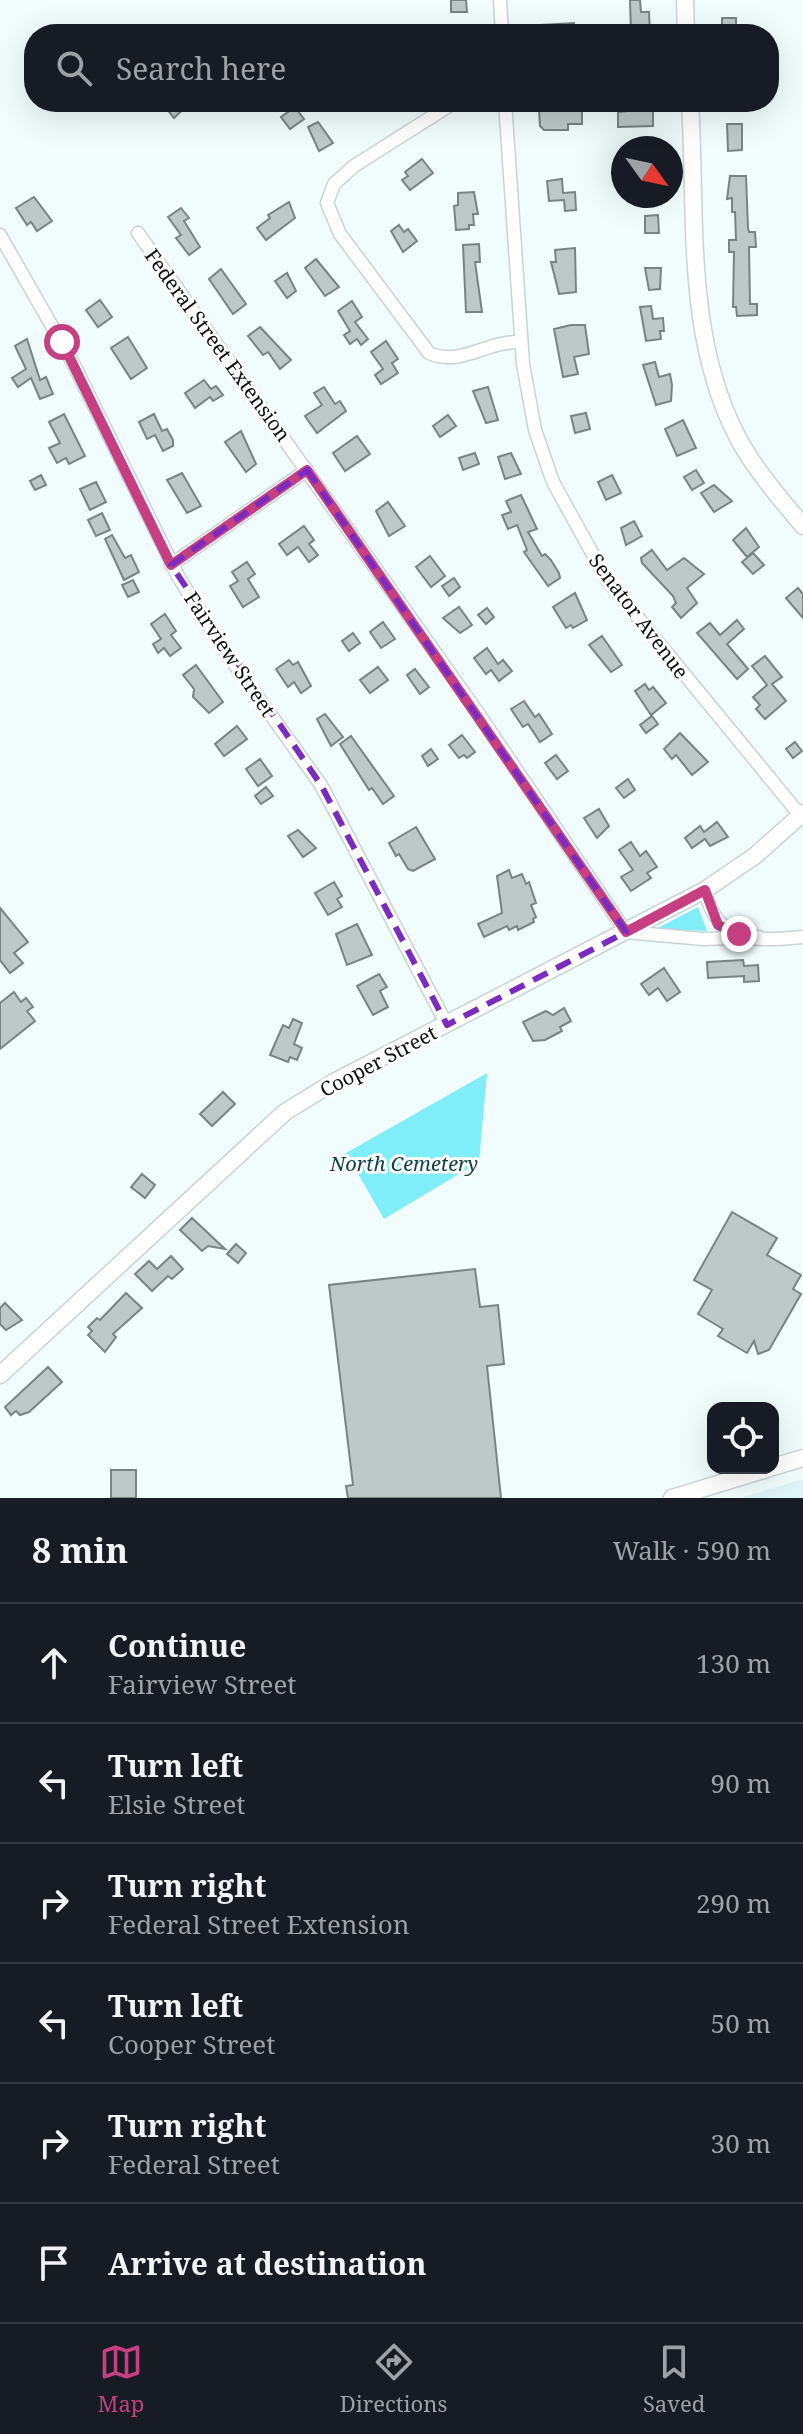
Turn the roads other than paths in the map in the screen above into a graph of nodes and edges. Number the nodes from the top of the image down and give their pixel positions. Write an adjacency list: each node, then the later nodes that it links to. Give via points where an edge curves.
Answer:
1 (500, 0): 3 (street)
2 (685, 0): 4 (street)
3 (501, 24)
4 (686, 24)
5 (440, 112): 10 (street, via 347,172 331,189 327,209 425,350 456,359 494,343)
6 (506, 112): 10 (street, Senator Avenue)
7 (690, 112): 12 (street, via 698,283 710,369 746,452)
8 (138, 233): 11 (street, Federal Street Extension)
9 (0, 235): 13 (street, Fairview Street, via 73,363)
10 (520, 342): 14 (street, Senator Avenue, via 541,448 585,545 635,617)
11 (307, 470): 13 (street); 16 (street, Federal Street Extension)
12 (803, 526)
13 (171, 565): 19 (street, Fairview Street, via 321,785)
14 (802, 814): 15 (street, Cooper Street)
15 (705, 890): 16 (street, Cooper Street); 17 (street, via 718,925)
16 (626, 932): 17 (street, via 703,939); 19 (street, Cooper Street)
17 (759, 937): 18 (street)
18 (803, 937)
19 (447, 1025): 20 (street, Cooper Street, via 334,1082 273,1122)
20 (0, 1375)
21 (803, 1458): 22 (street)
22 (779, 1466)
23 (752, 1474): 24 (street)
24 (672, 1498)

